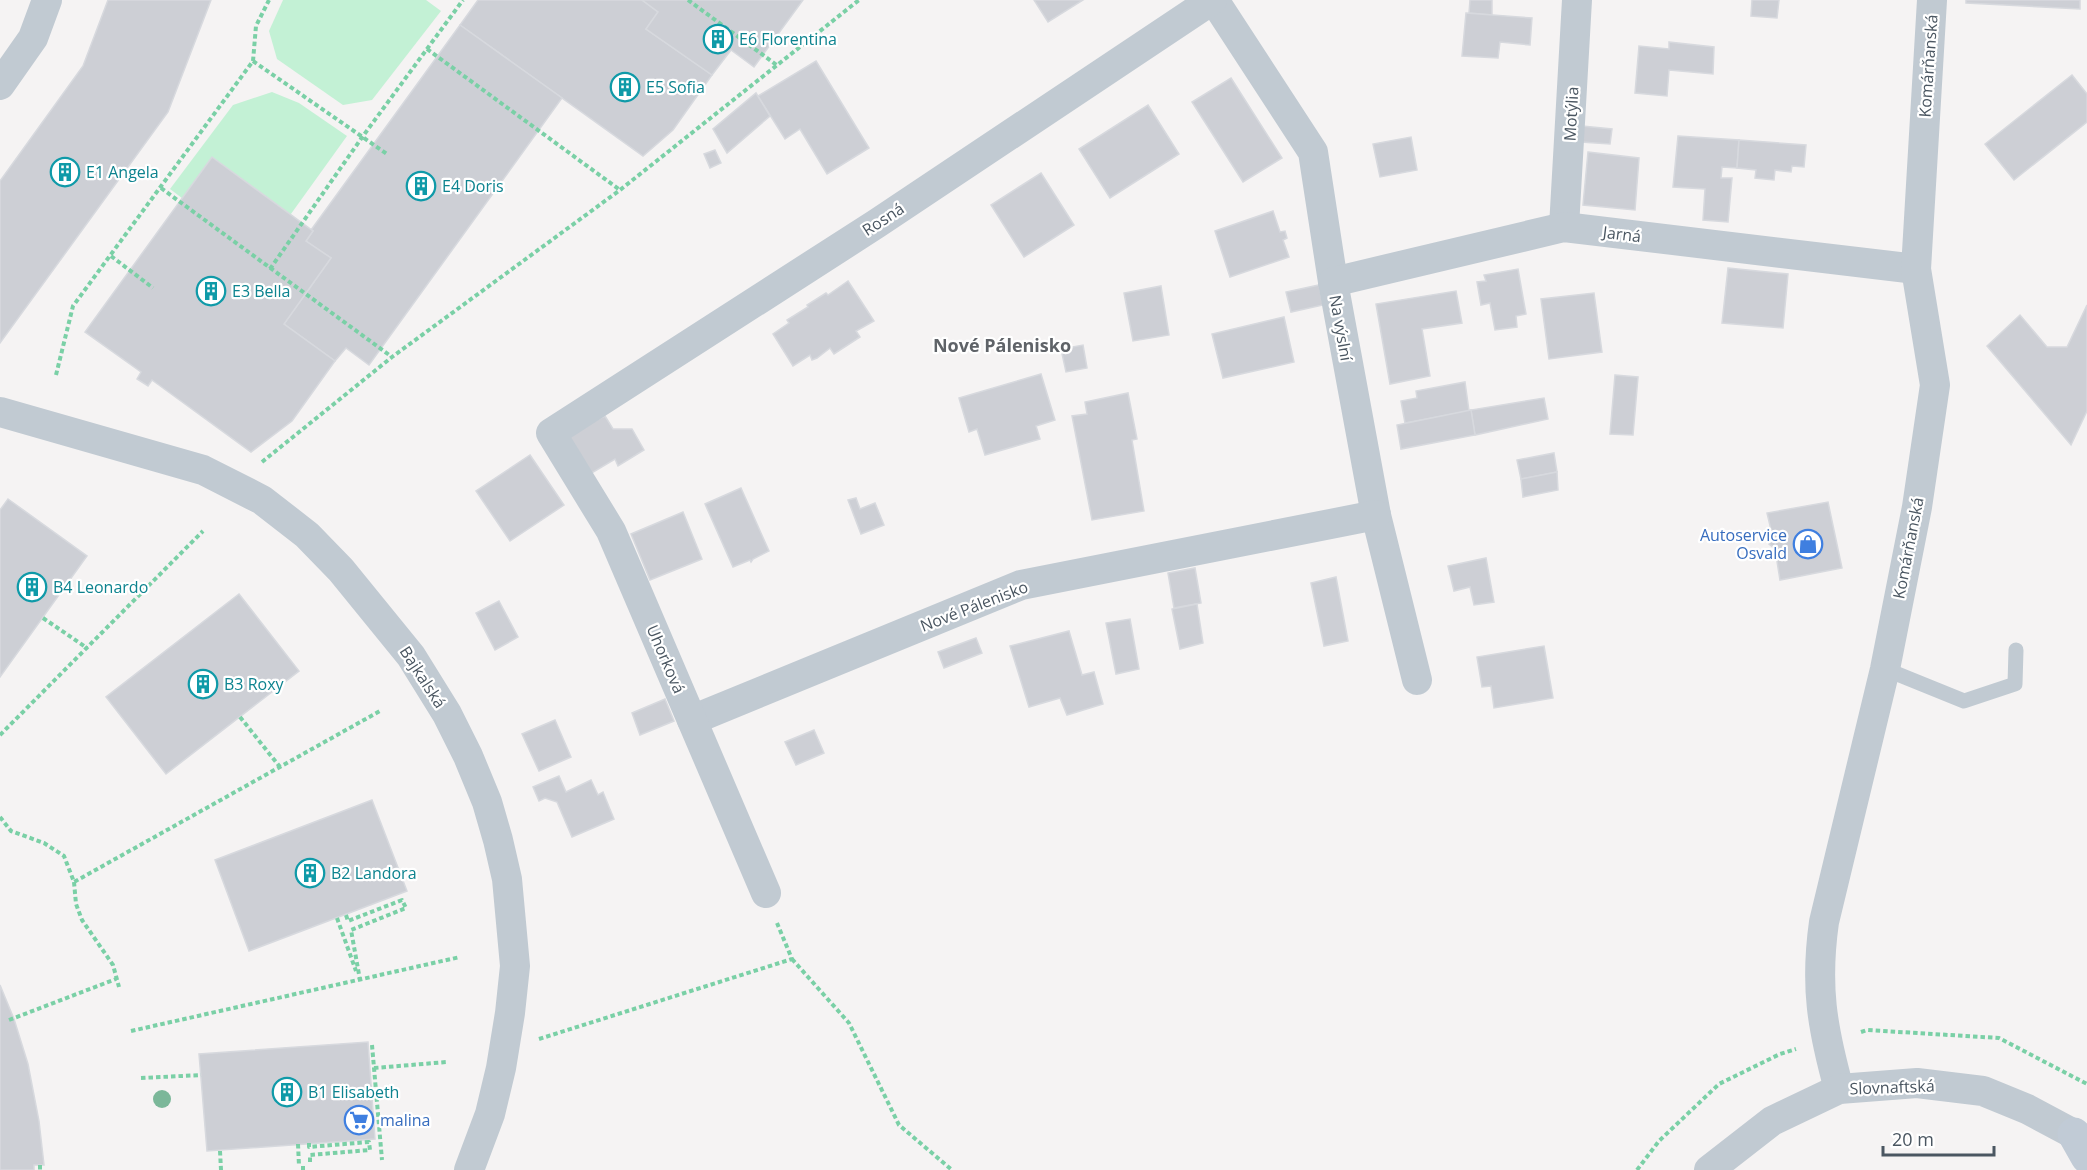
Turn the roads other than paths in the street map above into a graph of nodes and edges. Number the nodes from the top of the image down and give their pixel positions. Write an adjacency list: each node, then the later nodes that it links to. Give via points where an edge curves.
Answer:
1 (47, 0): 5 (street, via 33,38)
2 (1213, 0): 8 (street, Na výslní, via 1313,152); 10 (street, Rosná)
3 (1577, 0): 6 (street, Motýlia)
4 (1932, 0): 7 (street, Komárňanská)
5 (0, 85)
6 (1564, 227): 7 (street, Jarná); 8 (street, Jarná)
7 (1916, 268): 13 (street, Komárňanská, via 1935,385 1917,507)
8 (1333, 282): 11 (street, Na výslní)
9 (0, 412): 19 (street, Bajkalská, via 203,470 262,500 307,535 341,570 411,656 447,714 487,802 507,879 515,966 501,1068 490,1114)
10 (551, 433): 15 (street, Uhorková, via 611,531)
11 (1376, 515): 14 (street, Na výslní); 15 (street, Nové Pálenisko, via 1021,585)
12 (2016, 650): 13 (lane, via 2015,684 1964,701)
13 (1885, 669): 17 (street, Komárňanská, via 1819,956 1826,1041)
14 (1417, 680)
15 (692, 720): 16 (street, Uhorková)
16 (765, 893)
17 (1839, 1089): 18 (street, Slovnaftská, via 1917,1083 1983,1091 2027,1109); 20 (street, Slovnaftská, via 1772,1121)
18 (2083, 1144)
19 (469, 1170)
20 (1709, 1170)

